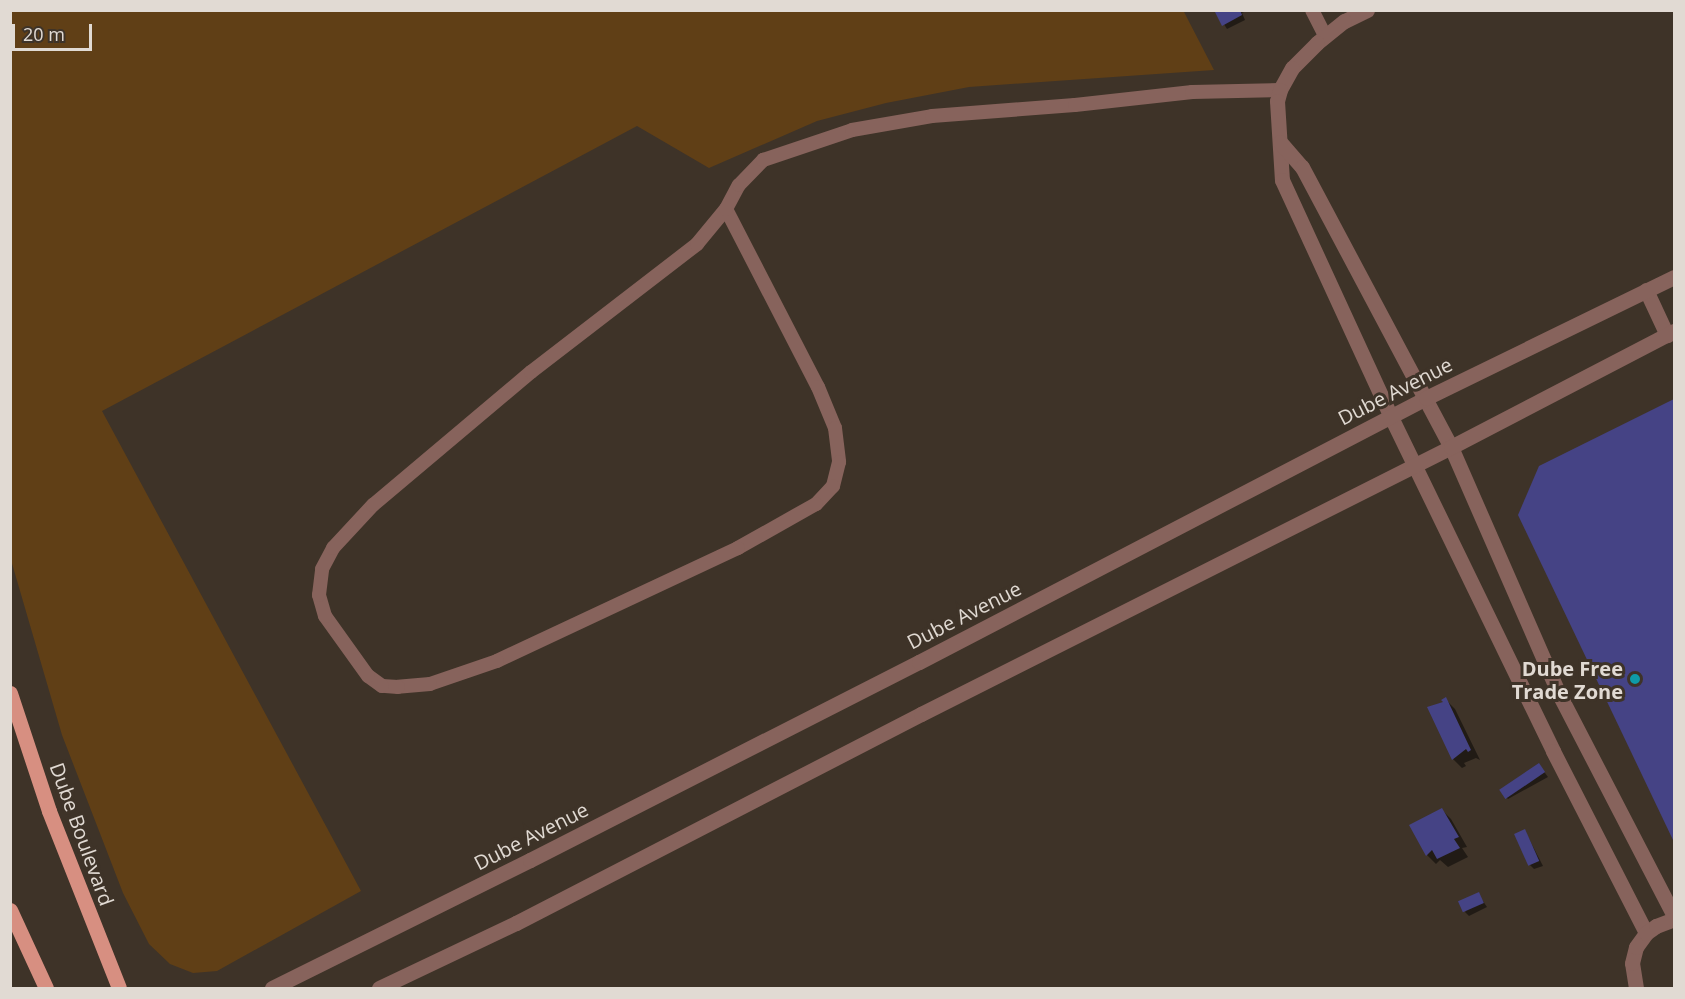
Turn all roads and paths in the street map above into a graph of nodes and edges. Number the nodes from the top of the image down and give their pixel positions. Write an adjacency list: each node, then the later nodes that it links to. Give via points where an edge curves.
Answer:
1 (1312, 10): 3 (lane)
2 (1367, 10): 3 (street)
3 (1324, 36): 4 (street, via 1292,68)
4 (1280, 90): 5 (street); 6 (lane, via 1192,92 932,116 852,130 763,160 739,185)
5 (1280, 142): 10 (street, via 1302,166); 11 (street, via 1282,180)
6 (726, 209): 6 (lane, via 697,244 505,394 373,505 333,548 322,569 319,595 325,616 368,676 382,686 430,684 497,661 738,548 816,504 833,486 839,462 835,428 818,387)
7 (1674, 277): 8 (street, Dube Avenue)
8 (1646, 291): 9 (street); 10 (street, Dube Avenue)
9 (1671, 333): 12 (street)
10 (1426, 398): 11 (street, Dube Avenue); 12 (street)
11 (1391, 417): 13 (street); 20 (street, Dube Avenue, via 625,812)
12 (1451, 447): 13 (street); 16 (street, via 1559,694)
13 (1416, 465): 17 (street, via 1554,754); 21 (street, via 516,923)
14 (10, 693): 19 (main road, Dube Boulevard, via 49,811)
15 (10, 910): 18 (main road)
16 (1674, 917): 17 (street)
17 (1646, 933): 22 (street, via 1636,947 1632,963)
18 (46, 988)
19 (119, 988)
20 (272, 988)
21 (379, 988)
22 (1636, 988)

